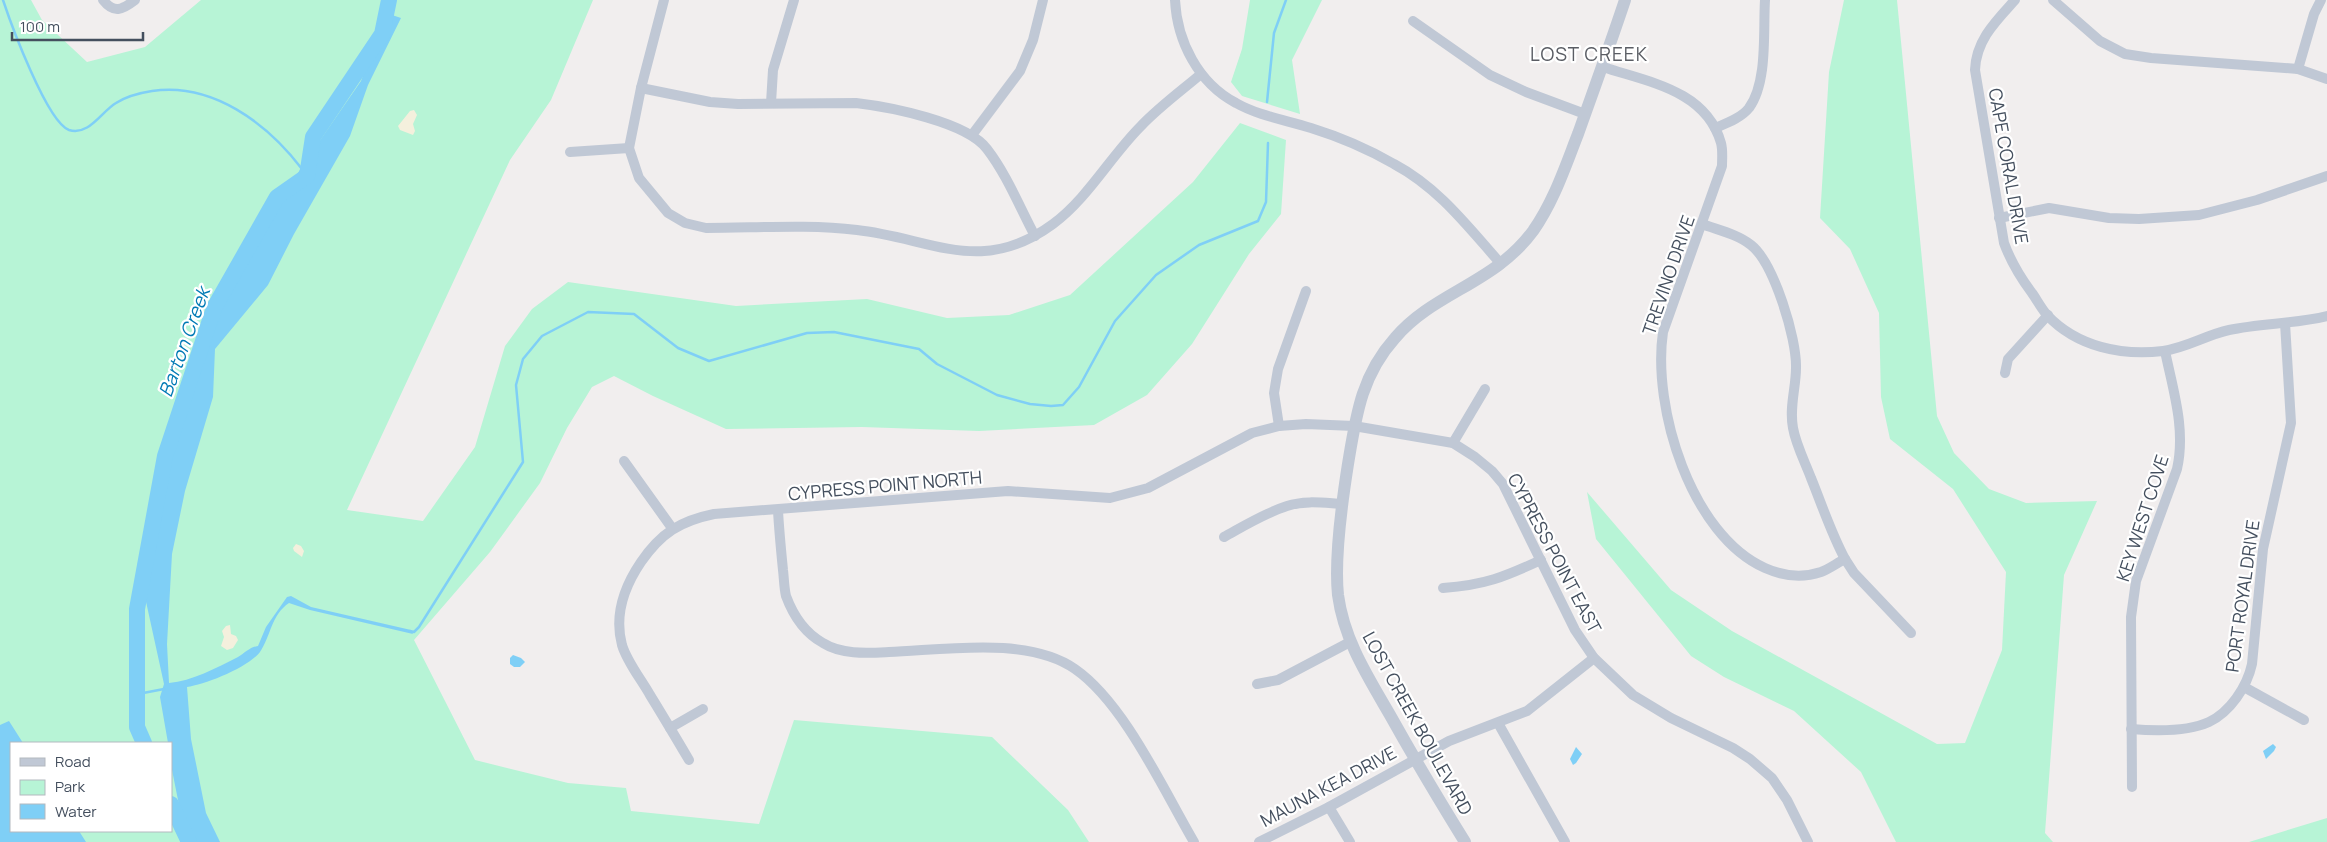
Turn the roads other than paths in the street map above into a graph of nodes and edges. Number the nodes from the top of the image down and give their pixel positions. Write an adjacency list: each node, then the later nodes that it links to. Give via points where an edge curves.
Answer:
1 (103, 0): 2 (street, via 116,10)
2 (135, 0)
3 (664, 0): 17 (street)
4 (794, 0): 18 (street, via 772,70)
5 (1043, 0): 21 (street, via 1033,40 1020,71)
6 (1176, 0): 15 (street, via 1180,34)
7 (1625, 0): 13 (street, LOST CREEK BOULEVARD)
8 (1765, 0): 20 (street, via 1757,94 1748,109 1734,120)
9 (2015, 0): 25 (street, CAPE CORAL DRIVE, via 1992,25 1975,55)
10 (2053, 0): 14 (street, via 2100,41 2125,54)
11 (2321, 0): 14 (street)
12 (1413, 21): 19 (street, via 1490,74 1526,92)
13 (1603, 67): 19 (street, LOST CREEK BOULEVARD); 20 (street, TREVINO DRIVE, via 1689,97 1705,111)
14 (2298, 69): 16 (street)
15 (1201, 74): 27 (street, via 1141,126 1080,198); 28 (street, via 1235,103 1268,117 1350,142 1428,184)
16 (2327, 79)
17 (641, 88): 18 (street, via 710,102); 22 (street)
18 (772, 103): 21 (street, via 876,105 958,127)
19 (1585, 114): 28 (street, LOST CREEK BOULEVARD, via 1543,216 1517,250)
20 (1715, 128): 26 (street, TREVINO DRIVE, via 1722,144 1722,166)
21 (972, 134): 27 (street, via 987,148)
22 (629, 148): 23 (street); 27 (street, via 639,178 668,213 685,223 706,228 858,230 972,253 1016,244)
23 (570, 152)
24 (2327, 176): 25 (street, via 2257,200 2199,215 2109,218 2049,208)
25 (1999, 218): 30 (street, CAPE CORAL DRIVE, via 2011,263)
26 (1702, 224): 44 (street, via 1752,245 1772,275 1794,346 1796,368 1790,412 1793,430); 44 (street, TREVINO DRIVE, via 1663,332 1661,348 1664,397 1675,446 1685,472 1716,528 1736,550 1754,563 1773,572 1793,576 1823,572)
27 (1035, 236)
28 (1501, 264): 37 (street, LOST CREEK BOULEVARD, via 1414,318 1395,338 1370,373 1360,396)
29 (1306, 291): 36 (street, via 1278,369 1274,394)
30 (2048, 315): 33 (street, CAPE CORAL DRIVE, via 2087,343 2139,353); 34 (street, via 2008,359)
31 (2327, 316): 32 (street, CAPE CORAL DRIVE)
32 (2285, 323): 33 (street, CAPE CORAL DRIVE, via 2227,330); 51 (street, PORT ROYAL DRIVE, via 2291,423 2263,549 2252,664)
33 (2165, 350): 56 (street, KEY WEST COVE, via 2182,431 2182,451 2136,581 2130,617)
34 (2006, 373)
35 (1485, 389): 38 (street)
36 (1279, 426): 37 (street, CYPRESS POINT NORTH); 41 (street, CYPRESS POINT NORTH, via 1252,433 1148,488 1110,498 1008,491)
37 (1354, 426): 38 (street, CYPRESS POINT EAST); 40 (street, LOST CREEK BOULEVARD)
38 (1453, 443): 45 (street, CYPRESS POINT EAST, via 1475,457 1503,484)
39 (624, 461): 42 (street)
40 (1342, 504): 43 (street, via 1310,502 1289,505); 48 (street, LOST CREEK BOULEVARD, via 1338,596)
41 (778, 510): 42 (street, CYPRESS POINT NORTH, via 714,514 693,518); 61 (street, via 786,594 794,614 808,632 824,644 844,651 1008,648 1053,657 1074,668 1092,683 1124,722)
42 (672, 528): 55 (street, CYPRESS POINT NORTH, via 650,548 636,569 621,604 620,624 622,646)
43 (1224, 537)
44 (1845, 559): 47 (street, via 1854,573)
45 (1541, 560): 46 (street, via 1497,580); 49 (street, CYPRESS POINT EAST, via 1575,630)
46 (1443, 588)
47 (1911, 633)
48 (1350, 642): 50 (street, via 1278,680); 57 (street, LOST CREEK BOULEVARD)
49 (1594, 658): 54 (street, MAUNA KEA DRIVE, via 1527,711); 66 (street, CYPRESS POINT EAST, via 1634,695 1750,759 1772,778)
50 (1257, 684)
51 (2244, 687): 53 (street); 56 (street, PORT ROYAL DRIVE, via 2228,708 2209,722 2189,728)
52 (703, 709): 55 (street)
53 (2304, 720)
54 (1498, 723): 57 (street, MAUNA KEA DRIVE, via 1449,740); 65 (street)
55 (670, 728): 58 (street, CYPRESS POINT NORTH)
56 (2131, 729): 59 (street, KEY WEST COVE)
57 (1414, 758): 60 (street, MAUNA KEA DRIVE); 64 (street, LOST CREEK BOULEVARD)
58 (689, 760)
59 (2132, 787)
60 (1329, 807): 62 (street, MAUNA KEA DRIVE); 63 (street)
61 (1194, 842)
62 (1259, 842)
63 (1350, 842)
64 (1464, 842)
65 (1565, 842)
66 (1808, 842)

